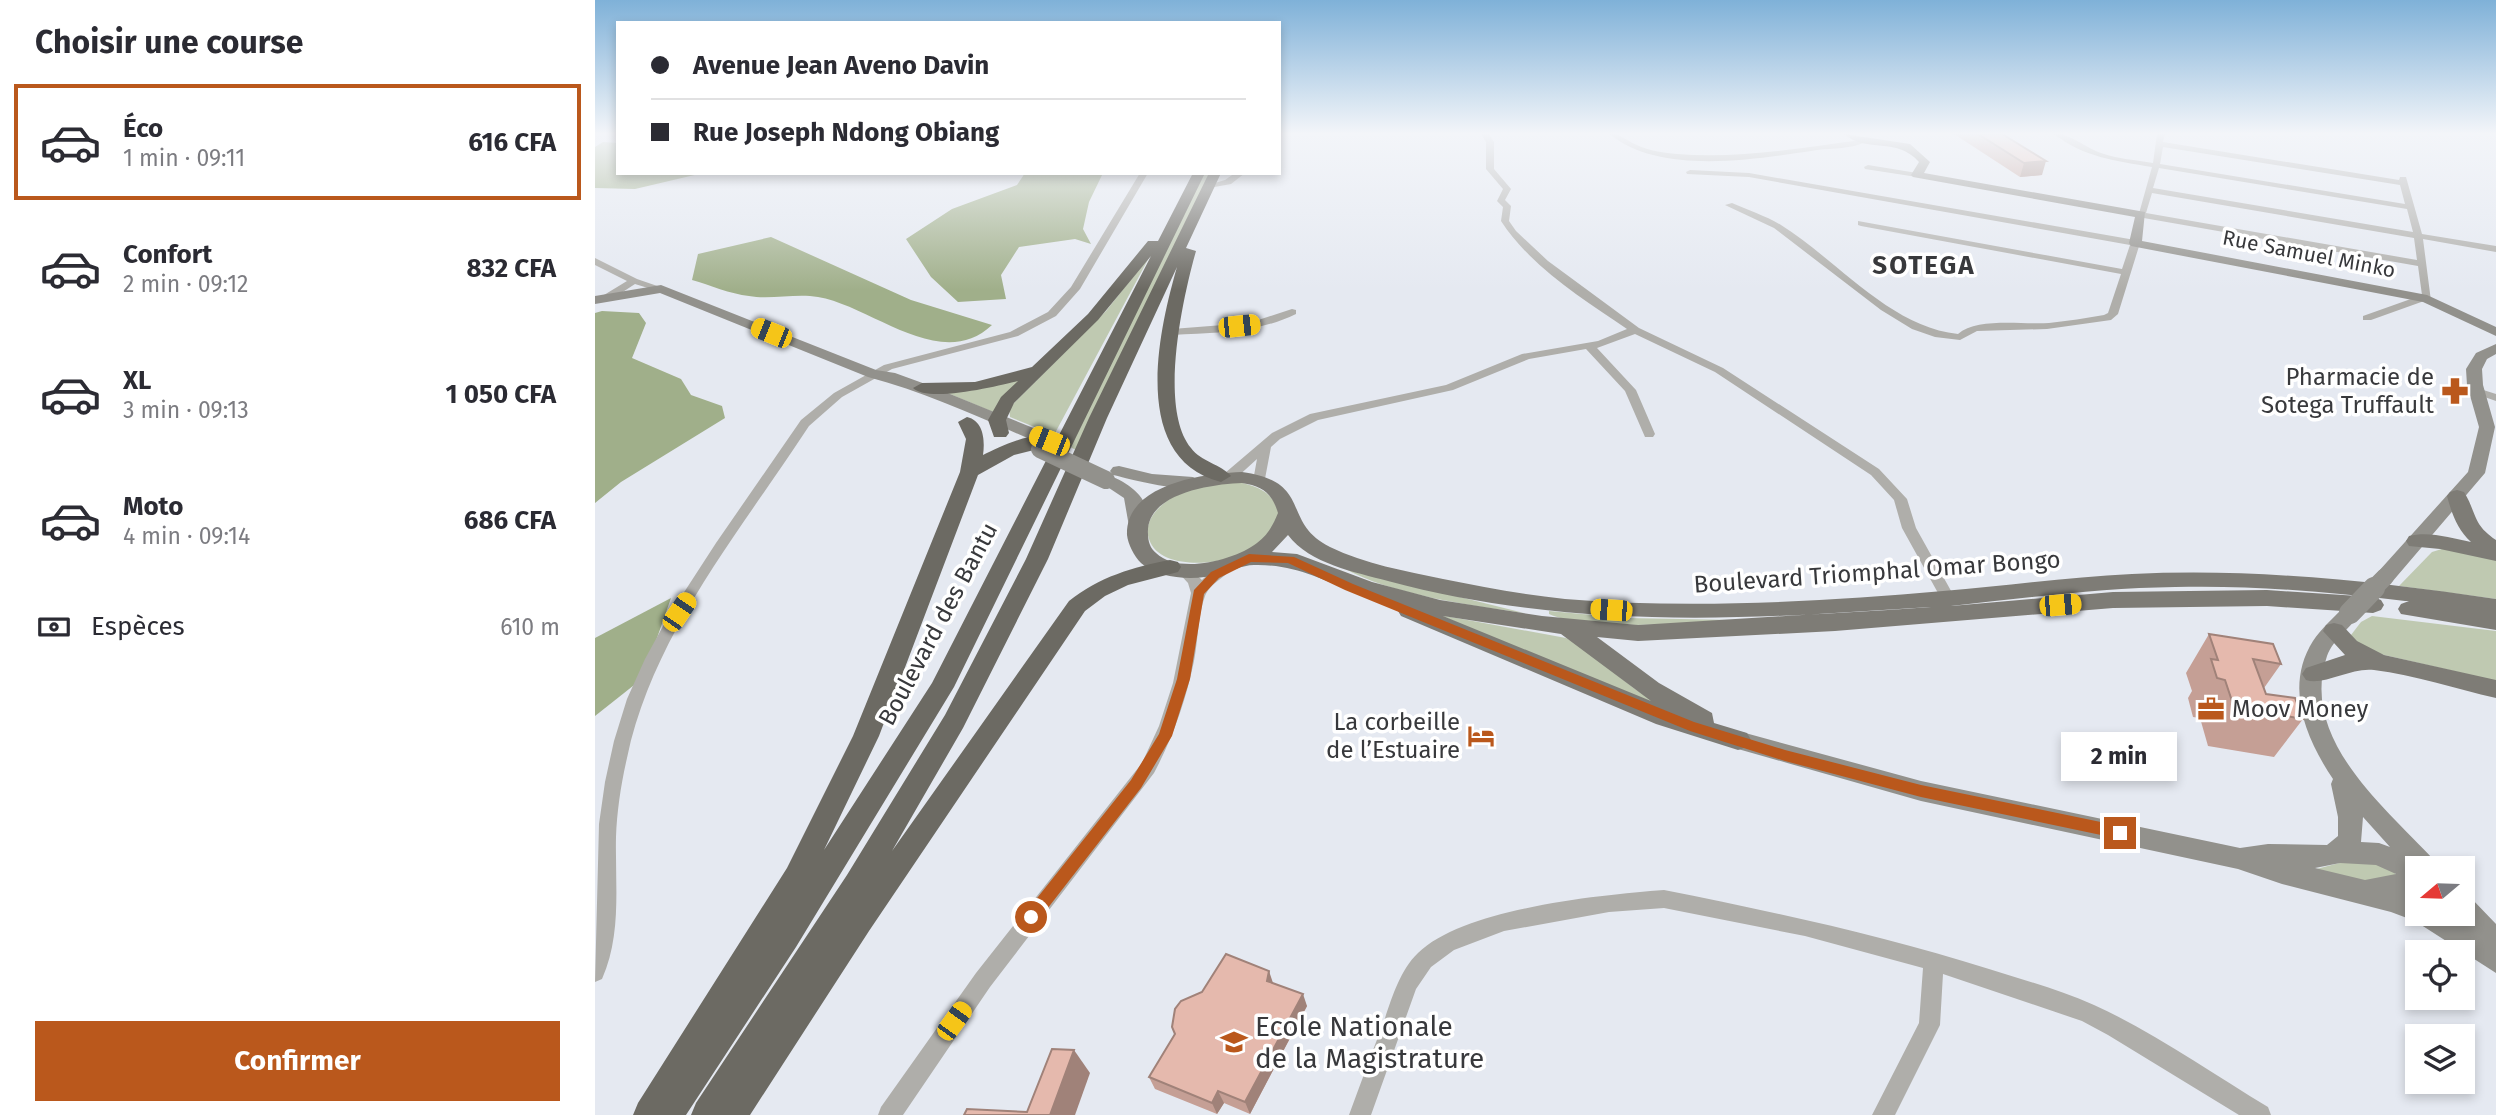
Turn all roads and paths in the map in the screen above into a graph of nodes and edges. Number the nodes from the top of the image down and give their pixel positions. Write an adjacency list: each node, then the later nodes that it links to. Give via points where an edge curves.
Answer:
1 (1137, 186): 32 (street, via 1075,289 1052,314 1014,334 894,364)
2 (1200, 186): 27 (highway, via 1200,214 1179,286); 31 (highway, via 1117,291); 81 (highway, Boulevard des Bantu, via 942,687 785,937); 82 (highway, Boulevard des Bantu, via 1037,559 954,720 857,884)
3 (1504, 186): 26 (street, via 1501,201 1507,206 1507,224 1557,272)
4 (1812, 186): 15 (street)
5 (1978, 186): 12 (street)
6 (2150, 186): 9 (street)
7 (2281, 186): 11 (street)
8 (2405, 186): 11 (street)
9 (2149, 190): 12 (street); 14 (street)
10 (1729, 205): 19 (street, via 1795,237 1839,275 1907,322 1954,338 1977,328 2108,318)
11 (2410, 207): 14 (street)
12 (2138, 215): 15 (street); 18 (street)
13 (1861, 223): 19 (street)
14 (2418, 235): 16 (street); 18 (street)
15 (2135, 243): 19 (street); 23 (street, Rue Samuel Minko)
16 (2496, 249)
17 (595, 261): 20 (street)
18 (2422, 264): 23 (street)
19 (2124, 272)
20 (634, 281): 21 (street); 22 (street)
21 (661, 289): 22 (street); 32 (street)
22 (601, 298)
23 (2425, 298): 25 (street); 28 (street, Rue Samuel Minko)
24 (1292, 312): 27 (street, via 1263,324)
25 (2367, 318)
26 (1635, 330): 29 (street); 57 (street, via 1719,370 1875,472 1900,499 1909,528)
27 (1172, 332): 43 (highway, via 1165,405 1170,427 1190,459)
28 (2496, 332)
29 (1589, 346): 38 (street, via 1630,390); 40 (street, via 1526,356 1449,388 1314,417)
30 (2496, 348): 34 (street, via 2475,363)
31 (1043, 366): 33 (highway, via 975,387); 37 (highway, via 1007,401)
32 (873, 374): 33 (street); 36 (street); 79 (street, via 805,423 657,651 635,700 614,781 607,852 610,885 604,941)
33 (922, 388): 37 (street)
34 (2477, 391): 35 (street); 46 (street, via 2485,415 2485,441 2476,473)
35 (2496, 398)
36 (967, 422): 37 (street); 41 (highway, via 976,441)
37 (999, 426): 39 (street); 39 (street)
38 (1649, 434)
39 (1041, 444): 41 (highway, via 1009,449); 42 (street, bridge)
40 (1265, 447): 43 (street); 44 (street)
41 (970, 472): 80 (highway, via 866,736 797,877)
42 (1113, 475): 45 (street); 48 (street, via 1134,497)
43 (1226, 476): 44 (main road); 45 (main road)
44 (1259, 481): 47 (main road, via 1278,491)
45 (1193, 482): 48 (main road, via 1156,501)
46 (2457, 496): 49 (street); 50 (main road, via 2465,525)
47 (1289, 511): 52 (main road, via 1276,540); 55 (main road, Boulevard Triomphal Omar Bongo, via 1295,529 1312,545 1342,559)
48 (1137, 528): 53 (main road, via 1140,548 1152,559)
49 (2416, 541): 51 (main road); 61 (street, bridge)
50 (2496, 548)
51 (2496, 554)
52 (1240, 562): 53 (main road, via 1206,570); 54 (main road, Boulevard Triomphal Omar Bongo, via 1290,559); 56 (street, via 1215,575)
53 (1176, 568): 56 (street, via 1195,581); 83 (highway, via 1144,572 1105,585 1077,606)
54 (1314, 569): 60 (main road, Boulevard Triomphal Omar Bongo, via 1440,608); 65 (main road, via 1612,695)
55 (1411, 578): 57 (main road, Boulevard Triomphal Omar Bongo, via 1513,600 1628,611 1723,611); 60 (main road, via 1436,589 1522,607)
56 (1199, 593): 84 (street, via 1179,695 1166,736 1148,768 983,980)
57 (1948, 598): 58 (main road, Boulevard Triomphal Omar Bongo, via 2130,581 2215,580 2340,587)
58 (2496, 607)
59 (2496, 622): 60 (main road, Boulevard Triomphal Omar Bongo, via 2360,604 2192,598 1696,632)
60 (1568, 627): 65 (main road, via 1650,689)
61 (2334, 631): 62 (main road, via 2350,647); 63 (street, via 2318,650)
62 (2382, 662): 63 (main road, via 2353,662); 64 (main road)
63 (2314, 674): 66 (street, via 2309,699 2316,727)
64 (2496, 689)
65 (1738, 740): 69 (street, via 1921,791)
66 (2339, 769): 67 (street, via 2353,830 2349,843); 68 (street)
67 (2337, 852): 69 (street, via 2307,859); 70 (street, via 2379,854)
68 (2408, 856)
69 (2238, 858): 72 (street, via 2265,869)
70 (2405, 861)
71 (2405, 882): 72 (street, via 2396,888)
72 (2361, 889): 73 (street)
73 (2405, 906)
74 (2475, 921): 76 (street)
75 (2444, 926): 77 (street)
76 (2496, 943)
77 (2496, 960)
78 (1934, 961): 85 (street, via 1805,927 1664,898 1504,922 1447,943 1424,960 1408,984); 86 (street, via 1929,1025); 87 (street, via 2088,1013)
79 (595, 972)
80 (650, 1115)
81 (666, 1115)
82 (708, 1115)
83 (730, 1115)
84 (889, 1115)
85 (1360, 1115)
86 (1883, 1115)
87 (2260, 1115)

